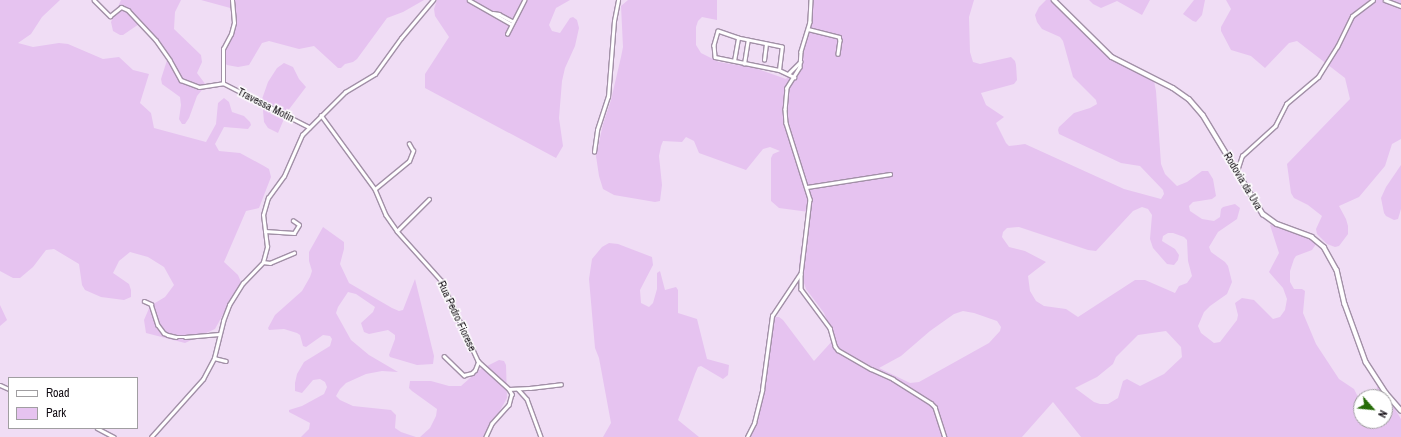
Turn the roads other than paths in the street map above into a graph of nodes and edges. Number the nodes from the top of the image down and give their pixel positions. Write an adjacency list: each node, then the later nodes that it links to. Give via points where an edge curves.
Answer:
1 (94, 0): 26 (street, via 110,16 121,7 128,10 156,40 181,80 199,88)
2 (232, 0): 26 (street, via 234,23 232,34 223,49)
3 (433, 0): 27 (street, via 375,74 345,92)
4 (469, 0): 12 (street)
5 (524, 0): 12 (street)
6 (618, 0): 30 (street, via 608,97 597,130)
7 (811, 0): 13 (street)
8 (1054, 0): 31 (street, Rodovia da Uva, via 1112,57 1173,88 1192,101)
9 (1373, 0): 31 (street, via 1352,16 1318,77 1286,104 1275,126 1242,156)
10 (1385, 0): 11 (street)
11 (1401, 6)
12 (512, 23): 14 (street)
13 (808, 29): 18 (street, via 839,37); 21 (street)
14 (507, 34)
15 (738, 38): 16 (street); 20 (street); 20 (street, via 720,30 714,44 715,57)
16 (748, 40): 17 (street); 22 (street)
17 (766, 44): 19 (street); 23 (street, via 783,49)
18 (838, 54)
19 (764, 60)
20 (734, 61): 22 (street)
21 (800, 62): 24 (street); 25 (street)
22 (744, 64): 23 (street)
23 (780, 70): 24 (street)
24 (789, 73): 25 (street)
25 (795, 77): 33 (street, via 786,93 786,123)
26 (223, 83): 28 (street, Travessa Motin)
27 (321, 115): 28 (street); 34 (street, Rua Pedro Fiorese)
28 (309, 127): 37 (street, via 298,142 284,176 268,198 263,215)
29 (409, 144): 34 (street, via 414,152 409,161)
30 (594, 152)
31 (1236, 171): 51 (street, Rodovia da Uva, via 1265,216 1277,224 1312,237 1327,251 1337,270 1366,362 1386,393)
32 (890, 174): 33 (street)
33 (806, 187): 41 (street, via 810,206)
34 (375, 189): 38 (street, Rua Pedro Fiorese, via 386,216)
35 (429, 199): 38 (street)
36 (293, 221): 37 (street, via 299,225 294,232)
37 (265, 231): 40 (street, via 267,248)
38 (397, 231): 47 (street, Rua Pedro Fiorese, via 441,280)
39 (294, 253): 40 (street, via 270,263)
40 (263, 262): 43 (street, via 237,292 226,311)
41 (801, 274): 57 (street, via 772,316 762,390 754,423); 58 (street, via 801,289 830,328 838,350 893,379 931,403 935,407)
42 (144, 301): 43 (street, via 151,304 158,325 168,335 185,337)
43 (219, 334): 45 (street)
44 (444, 356): 47 (street, via 464,375 476,370)
45 (214, 358): 46 (street); 53 (street, via 203,379)
46 (226, 361)
47 (478, 361): 49 (street, Rua Pedro Fiorese)
48 (561, 384): 50 (street)
49 (509, 389): 50 (street); 55 (street, via 512,394 509,405 492,424)
50 (518, 389): 56 (street, via 527,399)
51 (1401, 410)
52 (99, 429): 54 (street)
53 (153, 436)
54 (114, 437)
55 (486, 437)
56 (541, 437)
57 (747, 437)
58 (945, 437)

